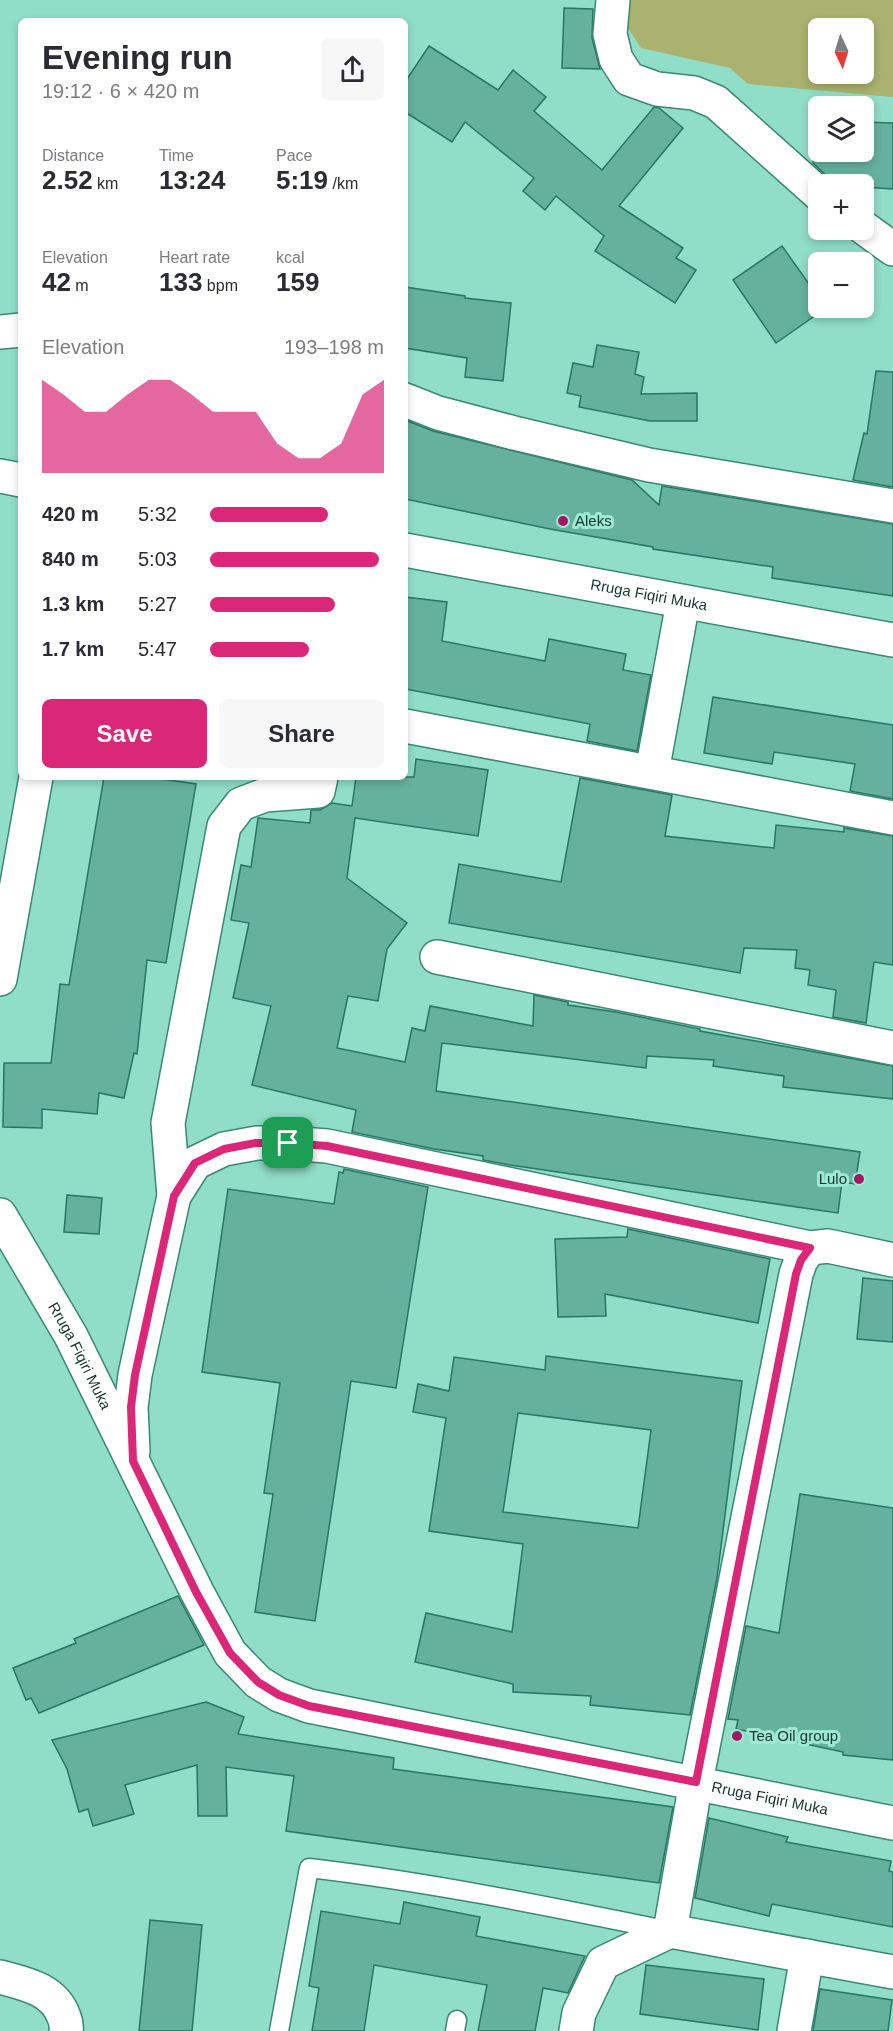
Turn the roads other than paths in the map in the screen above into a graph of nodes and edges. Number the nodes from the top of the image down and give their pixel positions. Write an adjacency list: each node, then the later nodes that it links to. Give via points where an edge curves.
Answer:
1 (612, 0): 2 (street, via 610,34 616,59 629,79 657,89 694,93 716,102)
2 (808, 184)
3 (874, 235): 4 (street)
4 (893, 249)
5 (18, 330): 6 (street)
6 (0, 332)
7 (408, 401): 10 (street, via 438,413 649,465)
8 (0, 476): 9 (street)
9 (18, 479)
10 (893, 506)
11 (408, 551): 12 (street, Rruga Fiqiri Muka)
12 (683, 602): 13 (street, Rruga Fiqiri Muka); 15 (street)
13 (893, 640)
14 (408, 727): 15 (street)
15 (652, 772): 18 (street)
16 (35, 780): 20 (street)
17 (320, 780): 22 (street, via 318,791 265,795 241,804 224,826 168,1123)
18 (893, 818)
19 (437, 957): 21 (street)
20 (0, 979)
21 (893, 1048)
22 (174, 1196): 24 (street, via 195,1163 224,1149 256,1143 317,1145); 26 (street, via 135,1375 131,1407)
23 (0, 1215): 26 (street, Rruga Fiqiri Muka, via 71,1336)
24 (810, 1248): 25 (street, via 828,1246); 27 (street, via 796,1274)
25 (893, 1260)
26 (133, 1461): 27 (street, Rruga Fiqiri Muka, via 230,1653 258,1682 279,1695 309,1706)
27 (696, 1782): 28 (street, Rruga Fiqiri Muka); 29 (street)
28 (893, 1823)
29 (670, 1931): 30 (street); 34 (lane, via 500,1897 309,1868); 35 (street, via 603,1963 579,2013)
30 (807, 1956): 31 (street); 36 (street)
31 (893, 1972)
32 (0, 1977): 33 (street, via 46,1991 60,2007)
33 (66, 2031)
34 (279, 2031)
35 (576, 2031)
36 (794, 2031)

